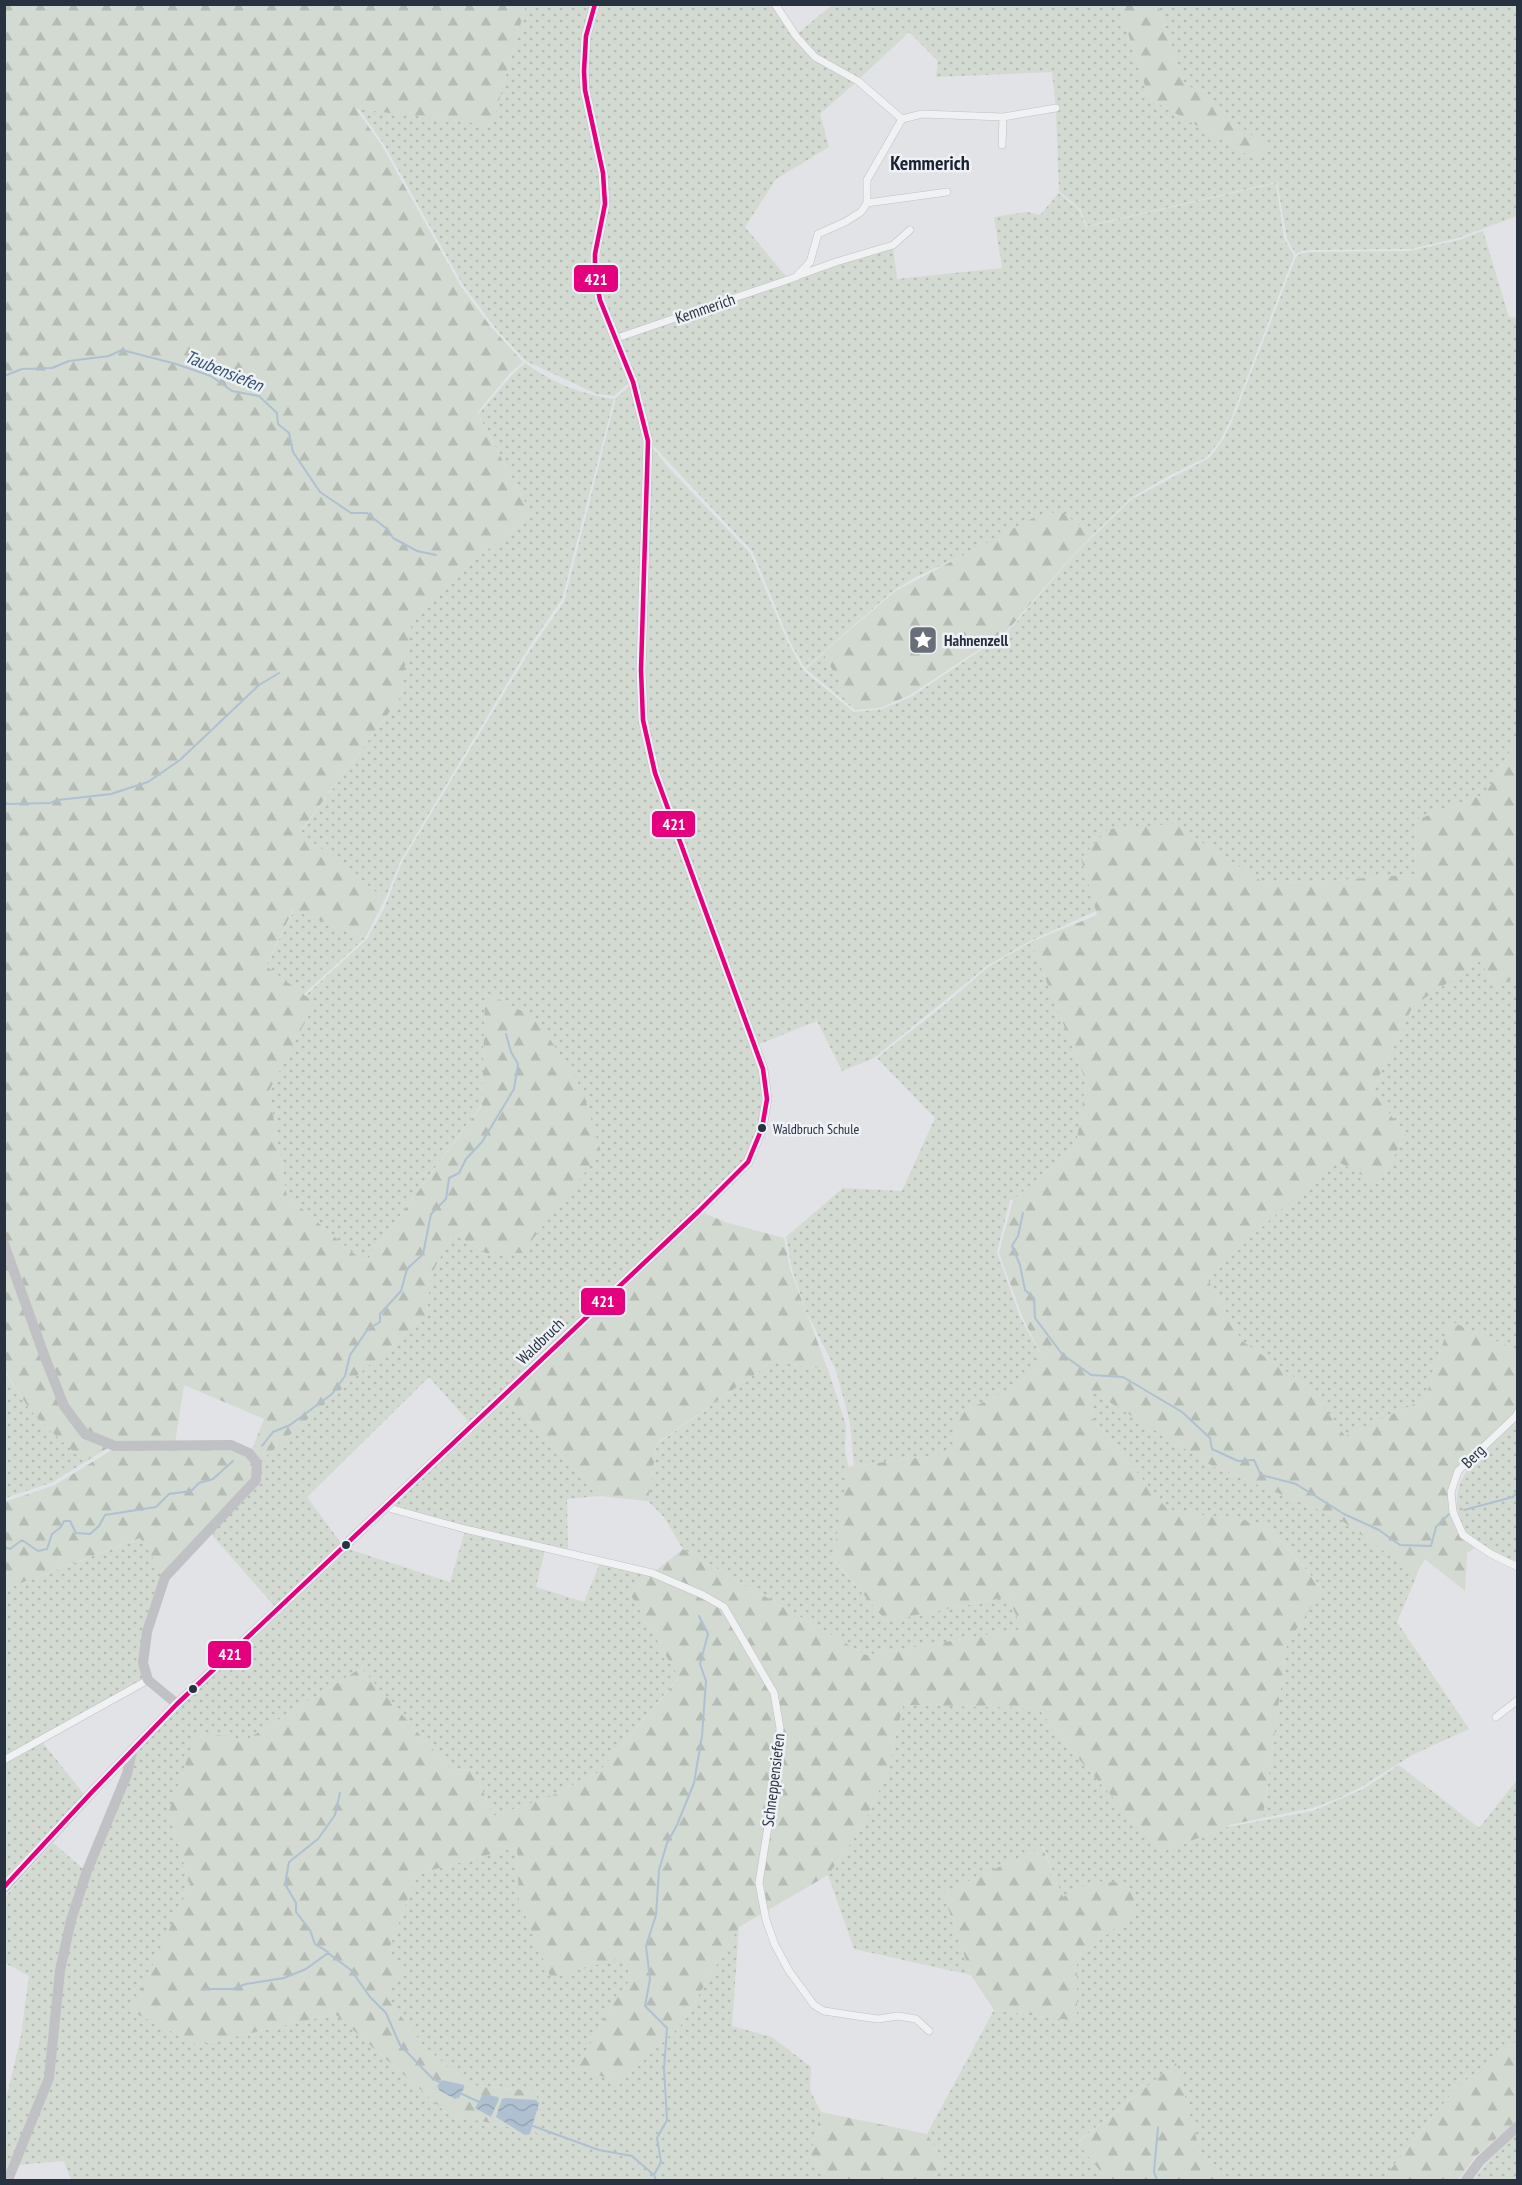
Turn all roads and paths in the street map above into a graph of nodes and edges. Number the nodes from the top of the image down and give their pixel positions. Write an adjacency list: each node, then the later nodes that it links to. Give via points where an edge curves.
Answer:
1 (595, 4): 11 (street, Waldbruch, via 586,36 584,71 605,204 595,274)
2 (775, 4): 5 (street, via 815,57 858,81)
3 (1056, 108): 4 (street)
4 (1003, 117): 5 (street, via 922,114); 6 (street)
5 (902, 119): 8 (street, via 867,180)
6 (1002, 145)
7 (947, 192): 8 (street)
8 (867, 203): 10 (street, via 861,212 818,234 810,262)
9 (910, 230): 10 (street, Kemmerich, via 893,245)
10 (796, 277): 11 (street, Kemmerich)
11 (614, 339): 14 (street, Waldbruch, via 633,382 648,441 643,720 655,773 763,1069 766,1099 762,1128 748,1162)
12 (4, 1244): 16 (street, via 64,1406 86,1434 115,1446 231,1445 249,1453 257,1463 256,1480 165,1577 147,1632 143,1663)
13 (1518, 1412): 15 (street, Berg, via 1458,1471 1451,1492 1453,1512 1463,1535)
14 (385, 1508): 18 (street, Waldbruch); 23 (street, Schneppensiefen, via 652,1573 724,1607 774,1693 780,1728 759,1883 775,1945 814,2005 824,2011 878,2019 916,2019)
15 (1518, 1567)
16 (148, 1680): 18 (street); 21 (street)
17 (1518, 1700): 19 (street)
18 (177, 1704): 20 (street, Waldbruch)
19 (1496, 1717)
20 (132, 1751): 22 (street, Waldbruch); 25 (street, via 128,1774 71,1920 60,1971 49,2078)
21 (4, 1760)
22 (4, 1888)
23 (929, 2031)
24 (1518, 2126): 26 (street, via 1480,2161)
25 (8, 2181)
26 (1466, 2181)

